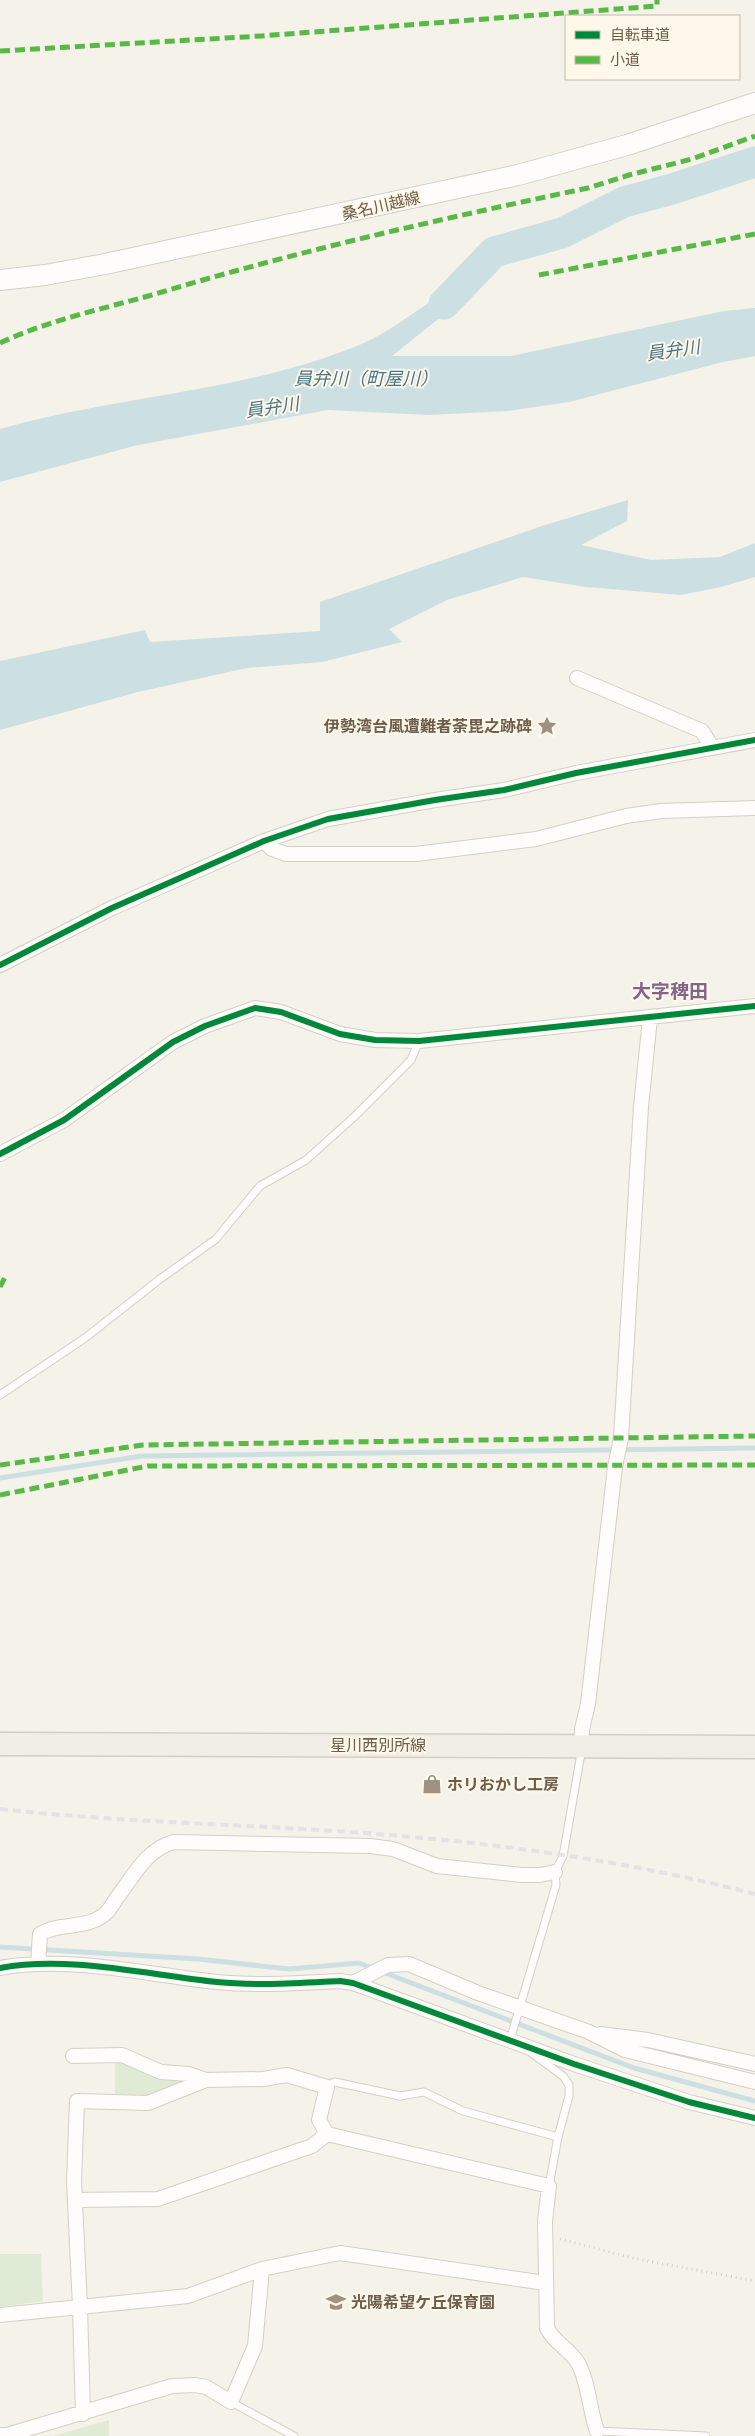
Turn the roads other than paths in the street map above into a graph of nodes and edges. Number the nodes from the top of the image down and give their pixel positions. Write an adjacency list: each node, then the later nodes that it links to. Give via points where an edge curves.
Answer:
1 (755, 103): 2 (main road, 桑名川越線, via 627,145 518,175 105,264)
2 (0, 280)
3 (577, 678): 5 (street, via 702,731)
4 (755, 740): 5 (street)
5 (712, 747): 7 (street, via 504,790 328,819)
6 (755, 808): 7 (street, via 661,811 626,816 536,839 416,854 286,854 272,849)
7 (264, 841): 8 (street, via 112,908)
8 (0, 965)
9 (755, 1006): 10 (street)
10 (650, 1018): 11 (street, via 544,1026); 15 (street, via 640,1116 620,1442)
11 (419, 1041): 12 (street, via 375,1040 340,1034 281,1012 255,1008 205,1026 173,1042 64,1120); 13 (lane, via 411,1060 354,1117 306,1160 260,1186 216,1239 160,1278 85,1338)
12 (0, 1154)
13 (0, 1395)
14 (0, 1744): 15 (main road, 星川西別所線)
15 (582, 1745): 16 (main road, 星川西別所線); 17 (lane, via 563,1856)
16 (755, 1747)
17 (555, 1872): 18 (street, via 522,1875 437,1866 393,1849 370,1846 174,1842 161,1845 147,1856 105,1914 86,1924 40,1934); 21 (lane, via 556,1885)
18 (38, 1964): 19 (street); 20 (street, via 105,1968 218,1982 275,1984)
19 (0, 1968)
20 (357, 1980): 21 (street, via 388,1965 409,1964); 23 (street)
21 (519, 2013): 22 (street); 23 (lane)
22 (589, 2032): 25 (street, via 648,2040); 27 (street, via 625,2050)
23 (515, 2037): 29 (street, via 574,2064 689,2102); 31 (lane, via 538,2059 563,2076 569,2085)
24 (73, 2056): 26 (street, via 122,2055 161,2072 190,2074)
25 (755, 2064)
26 (206, 2080): 28 (street, via 263,2080 287,2075); 33 (street, via 148,2103 77,2102)
27 (755, 2082)
28 (324, 2086): 30 (street, via 327,2087 319,2120); 31 (lane, via 335,2082 400,2096 424,2092 463,2111)
29 (755, 2118)
30 (327, 2134): 32 (street); 33 (street, via 312,2146 158,2198)
31 (558, 2137): 32 (lane)
32 (549, 2186): 35 (street)
33 (75, 2200): 36 (street)
34 (262, 2269): 35 (street, via 340,2252); 36 (street, via 188,2296); 38 (street, via 254,2346)
35 (545, 2283): 40 (street, via 547,2328 578,2363)
36 (80, 2307): 37 (street); 39 (street)
37 (0, 2315)
38 (231, 2402): 39 (street, via 206,2387 172,2386); 42 (lane)
39 (83, 2414): 41 (street)
40 (595, 2433): 43 (lane)
41 (0, 2435)
42 (294, 2436)
43 (706, 2436)

